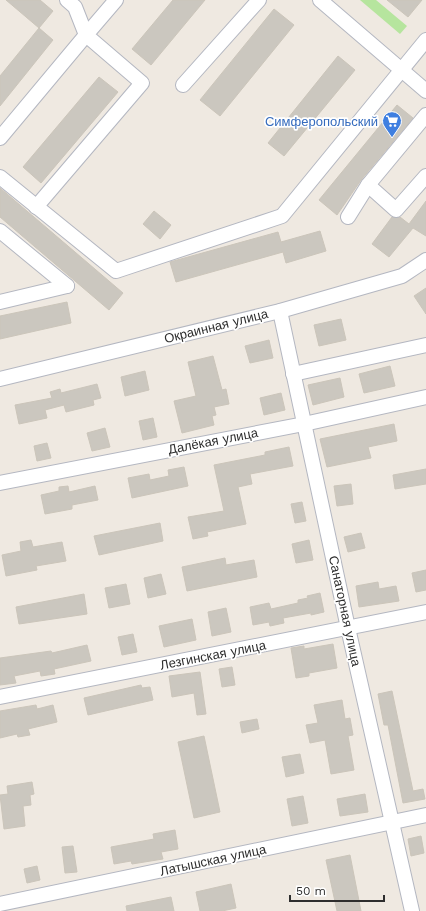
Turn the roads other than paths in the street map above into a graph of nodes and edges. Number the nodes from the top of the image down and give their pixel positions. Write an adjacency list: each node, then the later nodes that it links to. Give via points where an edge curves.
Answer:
1 (116, 0): 5 (street)
2 (259, 0): 8 (street)
3 (320, 0): 7 (street)
4 (74, 2): 5 (street)
5 (86, 35): 11 (street); 15 (street, via 142,83)
6 (426, 40): 7 (street)
7 (402, 70): 9 (street); 15 (street, via 282,216 116,271)
8 (183, 85)
9 (426, 90)
10 (426, 115): 14 (street)
11 (0, 138)
12 (426, 176): 14 (street, via 396,210)
13 (0, 177): 15 (street)
14 (368, 185): 16 (street)
15 (36, 207)
16 (348, 217)
17 (0, 231): 19 (street, via 67,286)
18 (426, 260): 20 (street, Окраинная улица, via 402,276)
19 (0, 302)
20 (280, 311): 22 (street, Санаторная улица); 23 (street, Окраинная улица)
21 (426, 345): 22 (street)
22 (293, 374): 25 (street, Санаторная улица)
23 (0, 379)
24 (426, 397): 25 (street, Далёкая улица)
25 (304, 424): 26 (street, Далёкая улица); 28 (street, Санаторная улица)
26 (0, 483)
27 (426, 612): 28 (street, Лезгинская улица)
28 (348, 628): 29 (street, Лезгинская улица); 31 (street, Санаторная улица)
29 (0, 697)
30 (426, 815): 31 (street, Латышская улица)
31 (392, 822): 32 (street, Латышская улица); 33 (street, Санаторная улица)
32 (0, 904)
33 (412, 911)

